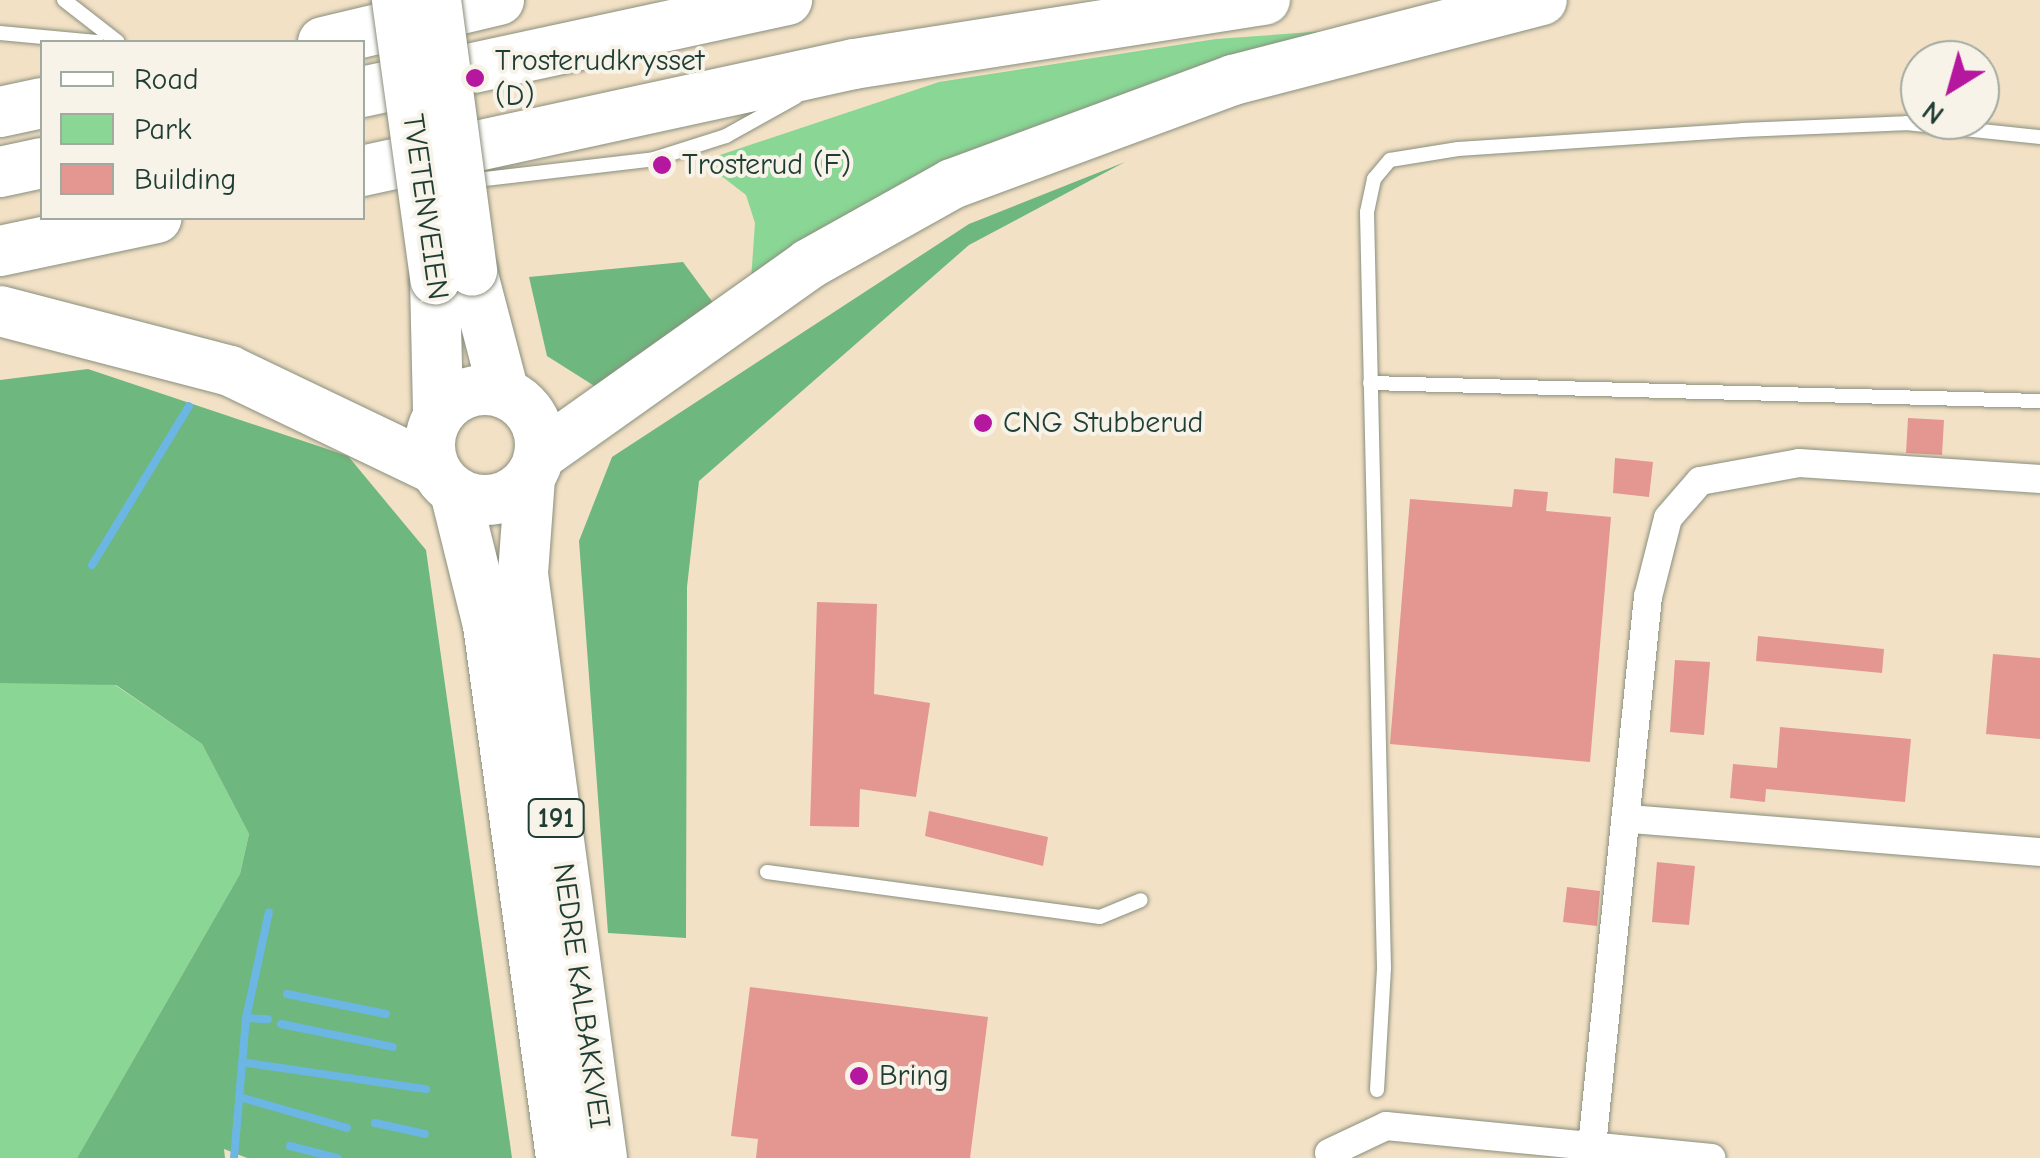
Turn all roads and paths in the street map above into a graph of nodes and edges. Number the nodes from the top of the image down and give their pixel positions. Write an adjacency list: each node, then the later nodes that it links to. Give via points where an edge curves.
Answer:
1 (64, 0): 10 (lane)
2 (396, 0): 21 (highway, TVETENVEIEN / 191, bridge)
3 (436, 0): 21 (highway, TVETENVEIEN / 191, bridge)
4 (499, 0): 11 (highway)
5 (787, 0): 12 (highway)
6 (1265, 0): 18 (highway, via 854,64)
7 (1542, 0): 27 (highway, via 1233,80 952,184 809,264)
8 (0, 33): 9 (lane)
9 (75, 40)
10 (115, 40)
11 (331, 40)
12 (365, 91)
13 (40, 103): 14 (highway)
14 (0, 112)
15 (2040, 137): 23 (lane, via 1906,123 1390,160 1374,178 1367,212)
16 (40, 162): 17 (highway)
17 (0, 172)
18 (365, 173)
19 (147, 220): 20 (highway)
20 (0, 251)
21 (453, 275): 24 (highway, TVETENVEIEN / 191); 26 (highway, TVETENVEIEN / 191)
22 (0, 311): 29 (highway, via 192,358 377,440)
23 (1370, 383): 25 (lane); 34 (lane, via 1384,968)
24 (504, 393): 26 (highway, via 460,395); 27 (highway, 191, via 534,418)
25 (2040, 402)
26 (438, 414): 29 (highway, 191, via 430,436)
27 (534, 467): 29 (highway, via 487,500); 38 (highway, NEDRE KALBAKKVEI / 191, via 523,574)
28 (2040, 479): 30 (street, via 1799,463 1700,481 1658,547)
29 (445, 480): 37 (highway, NEDRE KALBAKKVEI / 191, via 488,625)
30 (1630, 819): 31 (street); 35 (street)
31 (2040, 852)
32 (767, 872): 33 (lane, via 1100,917)
33 (1141, 900)
34 (1377, 1090)
35 (1592, 1146): 36 (street, via 1386,1126); 39 (street)
36 (1329, 1154)
37 (561, 1158)
38 (602, 1158)
39 (1711, 1158)

